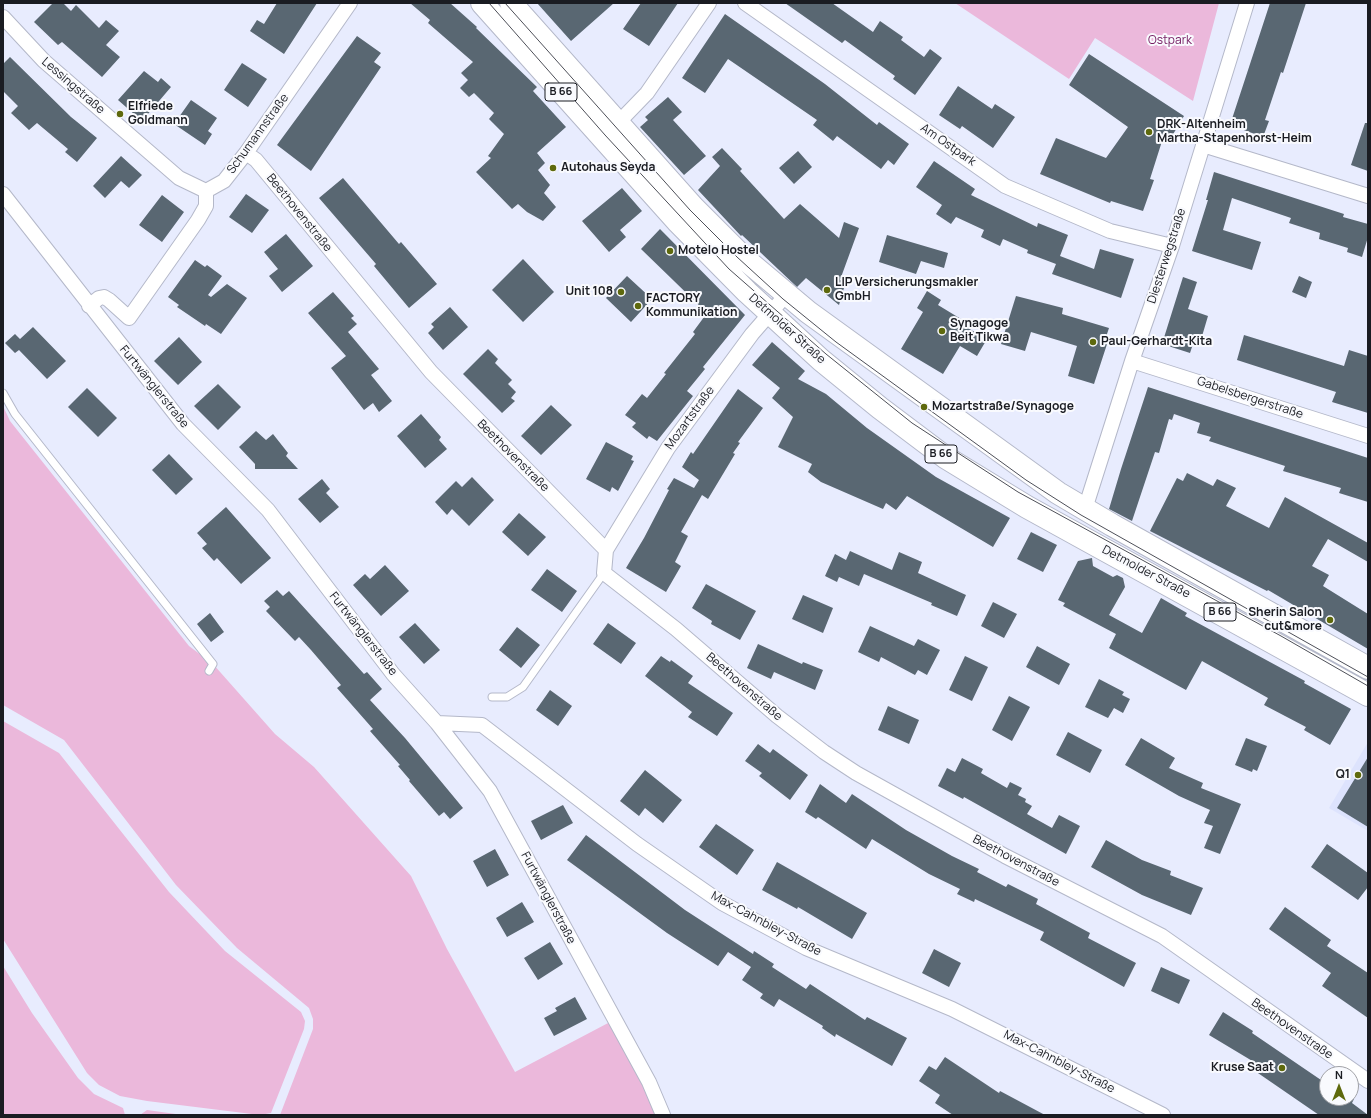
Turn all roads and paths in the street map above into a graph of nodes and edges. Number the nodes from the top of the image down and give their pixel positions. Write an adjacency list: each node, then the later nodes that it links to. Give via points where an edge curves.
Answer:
1 (350, 3): 10 (street, Schumannstraße)
2 (482, 3): 17 (main road, Detmolder Straße / B 66, via 677,221)
3 (511, 3): 8 (main road, Detmolder Straße / B 66)
4 (709, 3): 8 (street, via 646,93)
5 (745, 3): 14 (street, Am Ostpark, via 1005,186 1110,230)
6 (1247, 3): 9 (street, Diesterwegstraße)
7 (3, 17): 11 (street, Lessingstraße, via 44,61 179,178)
8 (618, 123): 15 (main road, Detmolder Straße / B 66, via 693,207 746,260)
9 (1203, 145): 13 (street); 14 (street, Diesterwegstraße)
10 (246, 153): 11 (street, Schumannstraße, via 224,182); 23 (street, Beethovenstraße, via 256,160 430,372)
11 (206, 190): 16 (street, via 206,206 198,220 129,318 104,297)
12 (3, 194): 16 (street, Furtwänglerstraße)
13 (1368, 196)
14 (1172, 246): 18 (street, Diesterwegstraße)
15 (786, 295): 17 (street, Mozartstraße); 21 (main road, Detmolder Straße / B 66, via 1011,460)
16 (89, 306): 29 (street, Furtwänglerstraße, via 183,424 268,510 393,674)
17 (769, 314): 22 (main road, Detmolder Straße / B 66, via 880,408 945,456); 23 (street, Mozartstraße, via 668,448)
18 (1132, 361): 20 (street, Gabelsbergerstraße); 21 (street, Diesterwegstraße)
19 (3, 393): 26 (lane, via 15,414 213,664)
20 (1368, 436)
21 (1085, 509): 22 (main road); 25 (main road, Detmolder Straße / B 66)
22 (1071, 532): 27 (main road, Detmolder Straße / B 66)
23 (606, 550): 24 (street)
24 (604, 573): 28 (lane, via 523,687 507,697); 30 (street, Beethovenstraße, via 676,629 777,716 824,752 856,773 998,852 1162,936)
25 (1368, 668)
26 (210, 670)
27 (1368, 695)
28 (492, 697)
29 (437, 723): 31 (street, Furtwänglerstraße, via 490,791 648,1082); 32 (street, Max-Cahnbley-Straße, via 482,724 637,844 728,907 806,948 952,1009)
30 (1368, 1081)
31 (663, 1115)
32 (1163, 1115)

